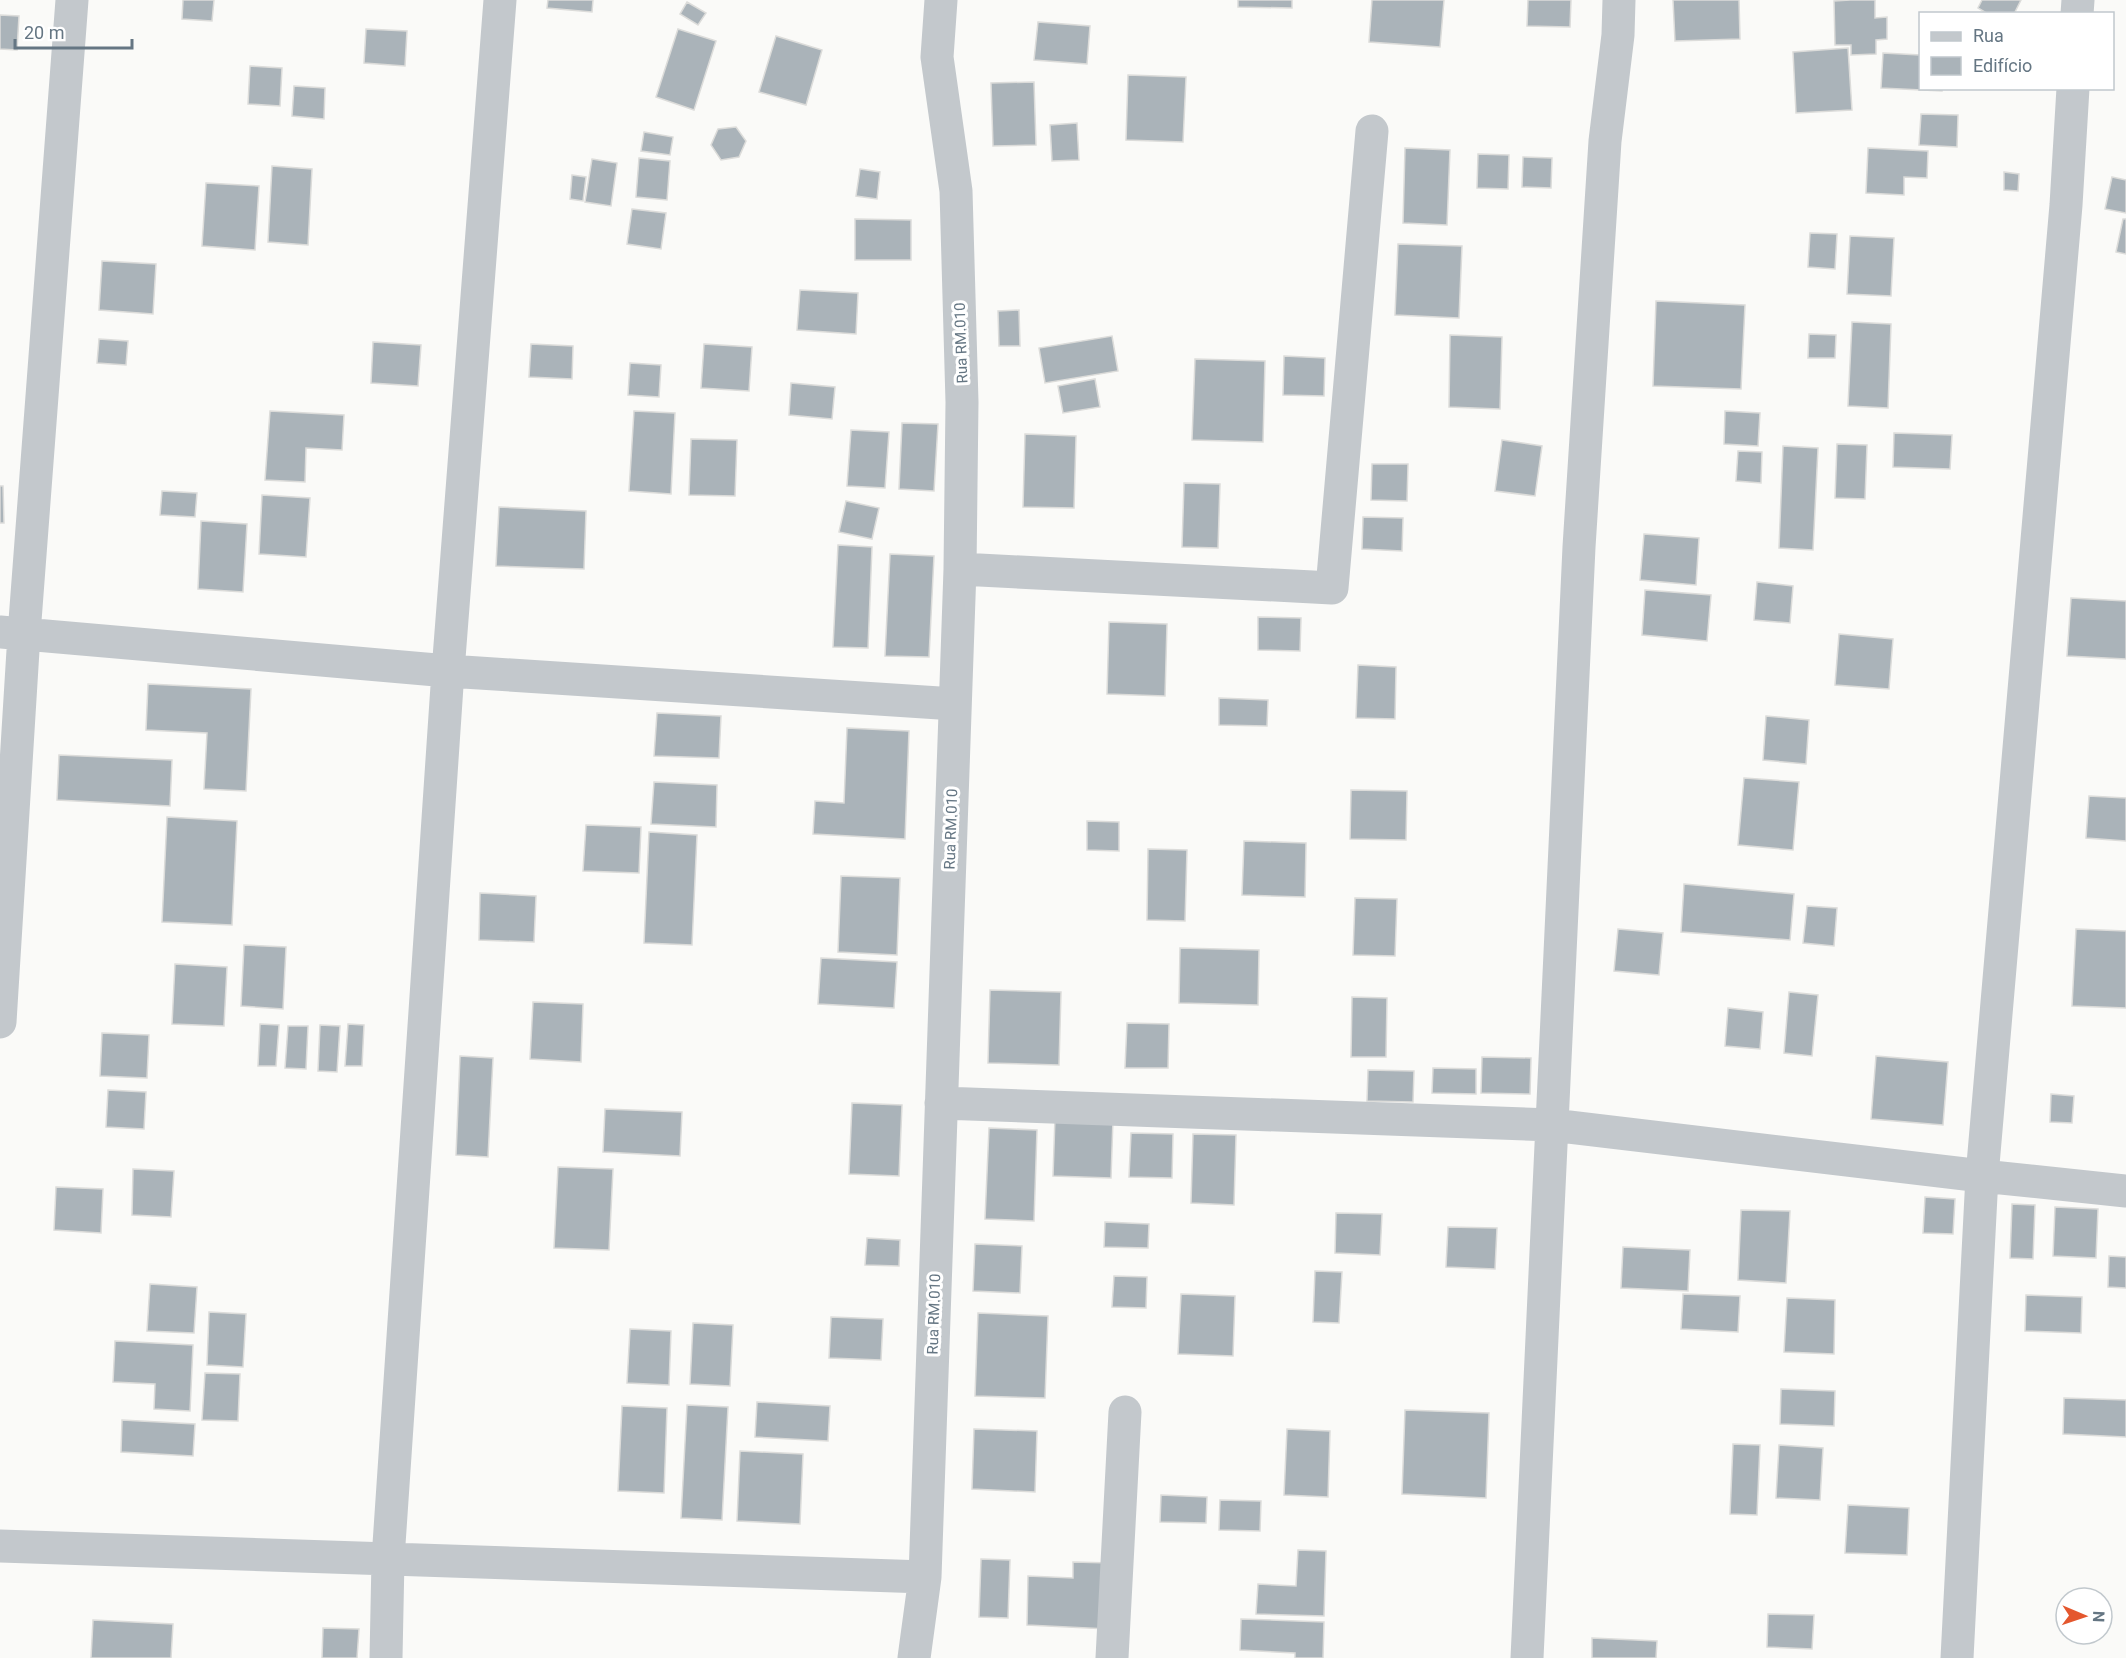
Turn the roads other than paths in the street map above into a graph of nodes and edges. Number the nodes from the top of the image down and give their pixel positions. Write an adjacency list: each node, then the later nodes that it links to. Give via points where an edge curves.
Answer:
1 (72, 0): 8 (street)
2 (500, 0): 9 (street)
3 (941, 0): 7 (street, Rua RM.010, via 936,57 956,203 962,402)
4 (1619, 0): 13 (street, via 1605,141 1579,547)
5 (2073, 90): 14 (street)
6 (1372, 131): 7 (street, via 1332,588)
7 (960, 568): 10 (street, Rua RM.010)
8 (12, 633): 9 (street); 11 (street)
9 (448, 671): 10 (street); 18 (street)
10 (955, 704): 12 (street, Rua RM.010)
11 (0, 1022)
12 (941, 1103): 13 (street); 19 (street, Rua RM.010)
13 (1552, 1125): 14 (street); 23 (street)
14 (1982, 1176): 15 (street); 24 (street)
15 (2126, 1191)
16 (1125, 1412): 22 (street)
17 (0, 1546): 18 (street)
18 (388, 1558): 19 (street); 20 (street)
19 (925, 1577): 21 (street, Rua RM.010)
20 (386, 1658)
21 (914, 1658)
22 (1112, 1658)
23 (1527, 1658)
24 (1957, 1658)

